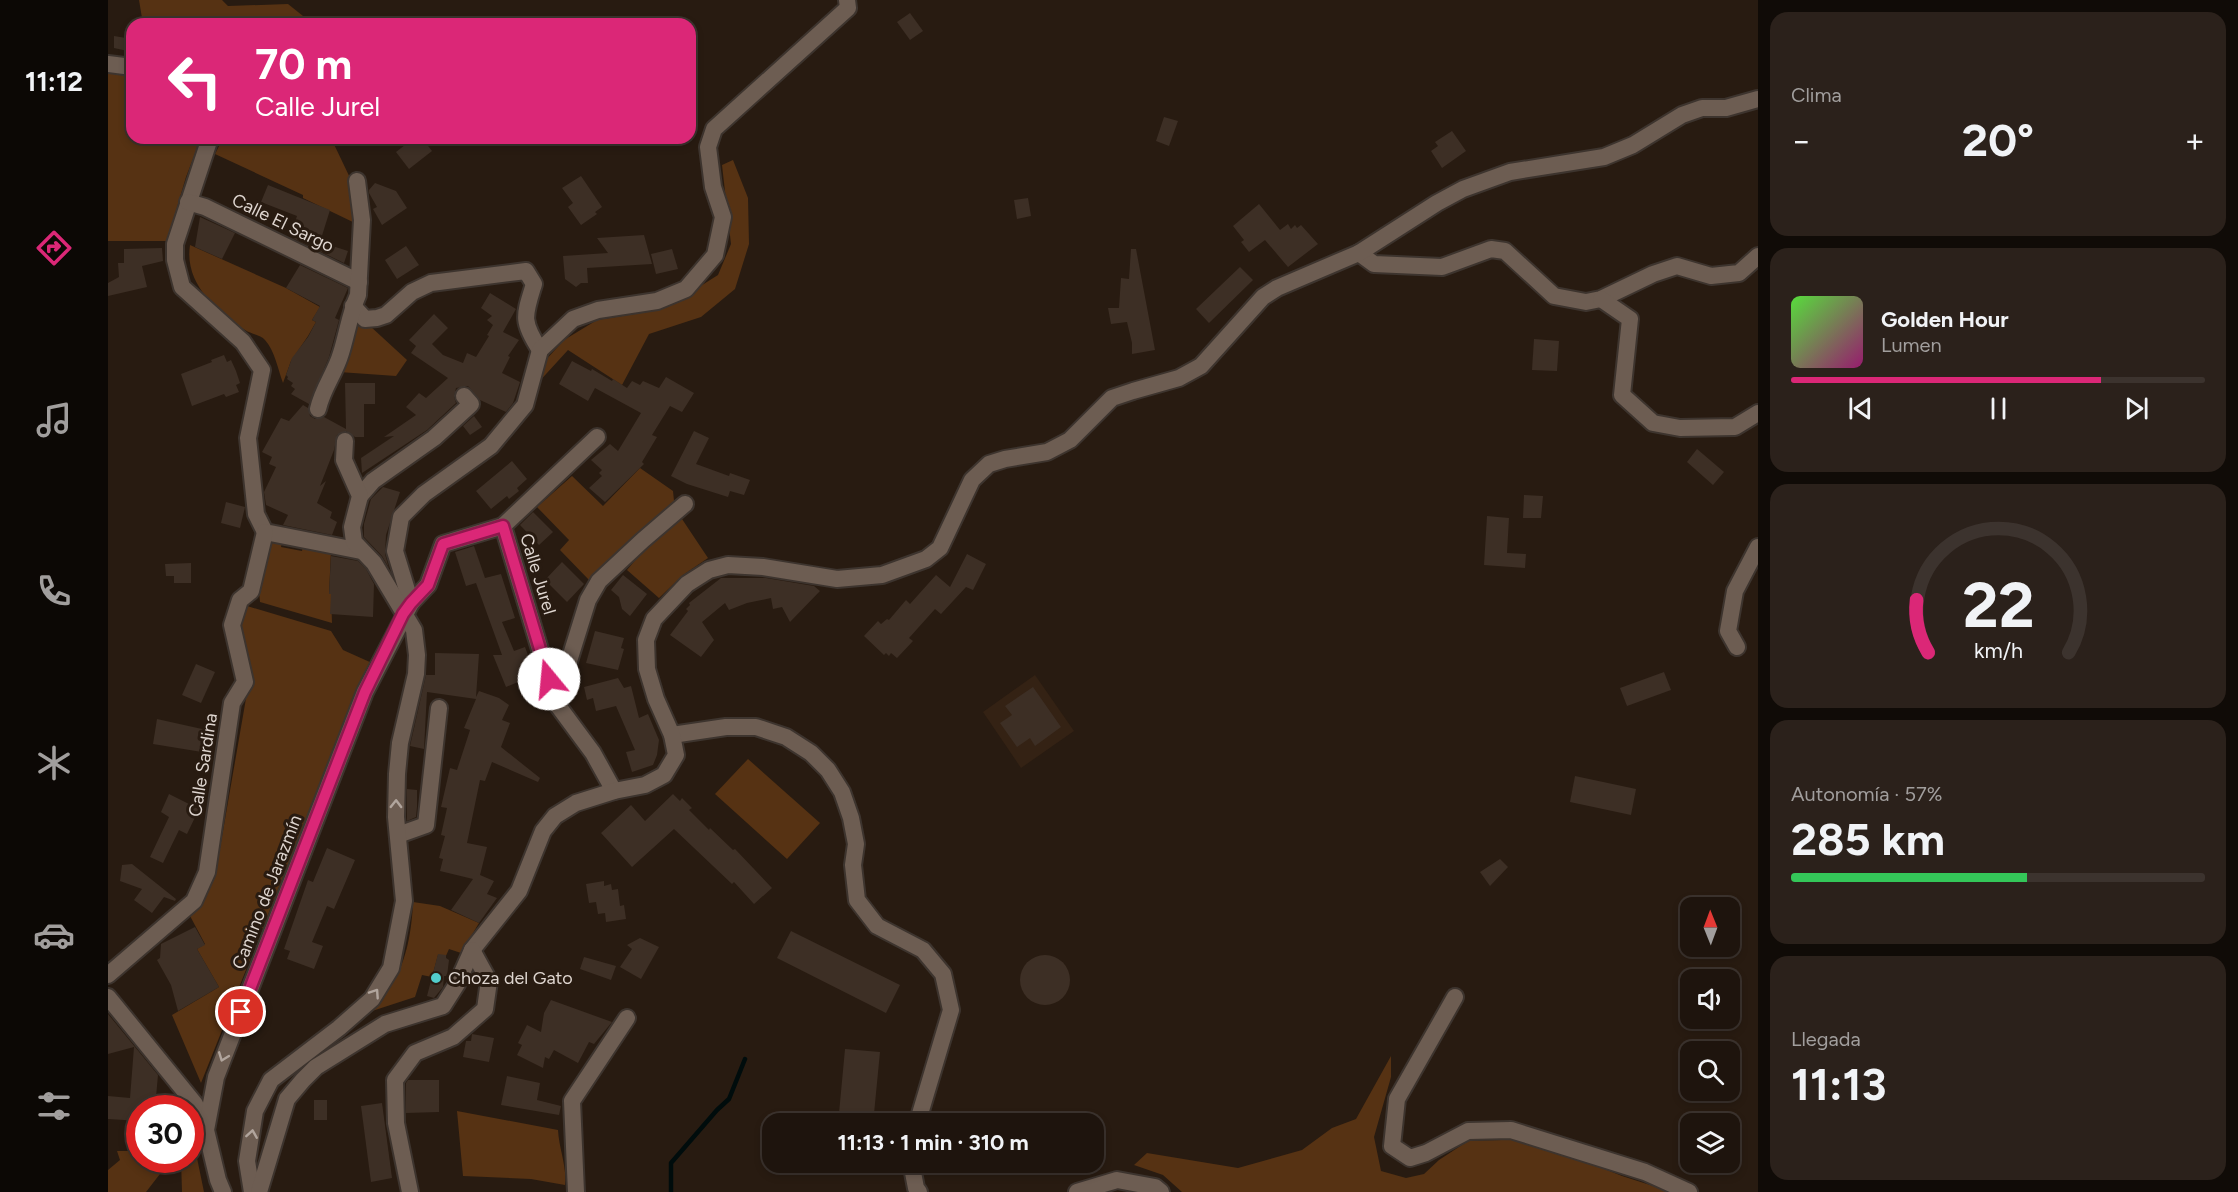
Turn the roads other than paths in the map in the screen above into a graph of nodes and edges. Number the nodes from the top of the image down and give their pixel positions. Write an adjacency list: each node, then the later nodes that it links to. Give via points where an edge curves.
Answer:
1 (851, 2): 13 (street, via 714,129 708,147 713,187 723,217 715,255 686,289 657,301 598,310 573,319)
2 (108, 64): 3 (street)
3 (126, 67)
4 (1758, 99): 8 (street, via 1682,115 1628,148 1604,157 1510,172 1463,189)
5 (208, 144): 7 (street)
6 (357, 181): 10 (street, via 362,220)
7 (188, 202): 10 (street, Calle El Sargo); 22 (street, via 175,244 182,287 243,342 262,370 248,438 256,514)
8 (1359, 253): 11 (street, via 1374,264 1442,267 1491,249 1505,251 1554,296 1586,302); 29 (street, via 1263,297 1194,370 1112,398 1070,440 1047,452 988,464 972,480 940,548 926,559 882,575 837,579 728,565 709,570 687,584 654,620 646,640 647,669)
9 (1758, 256): 11 (street, via 1739,273 1711,276 1677,266)
10 (359, 282): 12 (street)
11 (1601, 299): 16 (street, via 1630,319 1622,396 1653,423 1680,428 1735,427)
12 (353, 306): 13 (street, via 365,319 376,318 431,283 526,271 534,284 525,313 528,331); 15 (street, via 342,352 322,391)
13 (540, 350): 25 (street, via 525,405 491,446 424,494 401,517 395,551)
14 (465, 396): 19 (street, via 469,406 434,438 373,481)
15 (318, 409)
16 (1758, 413)
17 (597, 437): 21 (street, Calle Jurel)
18 (345, 441): 19 (street, via 345,460)
19 (360, 496): 24 (street, via 352,527 354,542)
20 (685, 504): 27 (street, via 599,581 588,600)
21 (503, 526): 25 (street, Calle Jurel, via 443,544 428,585); 27 (street, Calle Jurel)
22 (265, 532): 24 (street); 33 (street, Calle Sardina, via 251,591 240,600 232,625 245,682 232,703 207,872 194,901)
23 (1758, 547): 26 (street, via 1735,591 1728,631)
24 (361, 551): 25 (street)
25 (407, 609): 31 (street, one-way to 25, via 400,743 417,655); 38 (street, Camino de Jarazmín, one-way to 38, via 365,692 216,1077)
26 (1737, 647)
27 (556, 703): 30 (street, Calle Jurel, via 593,753)
28 (439, 708): 31 (street, via 426,825)
29 (672, 735): 30 (street, via 676,755 664,775 645,785); 37 (street, via 756,727 786,737 811,753 842,792 856,844 853,865 857,900 877,926 923,950 943,974 951,1010)
30 (614, 791): 32 (street, via 576,803 555,816 543,831 519,891)
31 (398, 835): 41 (street, one-way to 31, via 247,1161 255,1111 271,1080 372,999 391,968 404,901)
32 (472, 950): 42 (street, via 443,1006 385,1024 316,1067 303,1080 287,1099); 43 (street, via 489,981 484,1009 453,1036 415,1053 395,1080 396,1123)
33 (108, 975)
34 (108, 997): 38 (street, via 195,1104)
35 (1455, 997): 48 (street, via 1397,1099 1392,1146 1410,1158 1468,1131 1511,1130 1645,1172)
36 (627, 1018): 44 (street, via 572,1101)
37 (920, 1113)
38 (206, 1130): 40 (street, Camino de Jarazmín)
39 (913, 1173): 45 (street)
40 (223, 1192)
41 (252, 1192)
42 (259, 1192)
43 (410, 1192)
44 (576, 1192)
45 (919, 1192)
46 (1077, 1192): 47 (street, via 1117,1180 1155,1187)
47 (1161, 1192)
48 (1689, 1192)

